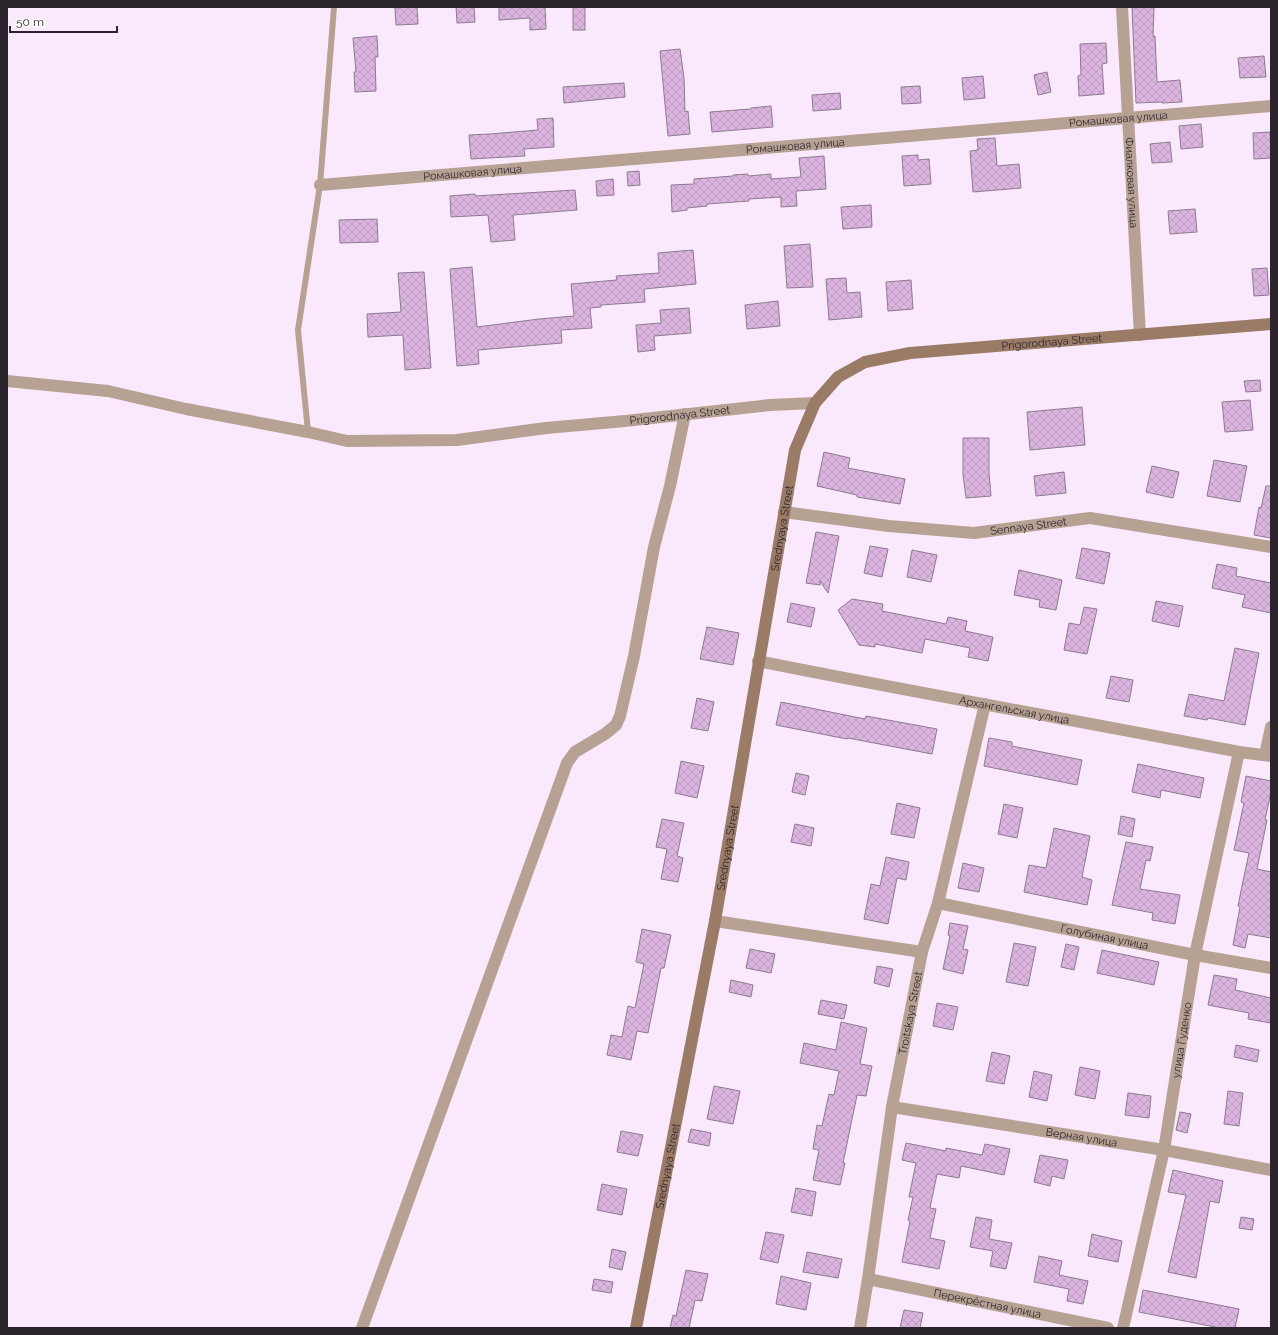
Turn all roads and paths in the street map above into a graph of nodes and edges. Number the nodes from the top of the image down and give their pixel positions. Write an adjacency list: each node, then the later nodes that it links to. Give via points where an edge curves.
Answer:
1 (334, 7): 5 (lane)
2 (1122, 7): 4 (street, Фиалковая улица)
3 (1271, 106): 4 (street, Ромашковая улица)
4 (1128, 118): 5 (street, Ромашковая улица); 7 (street, Фиалковая улица)
5 (320, 185): 12 (lane, via 298,330)
6 (1271, 324): 7 (street, Prigorodnaya Street)
7 (1140, 334): 8 (street, Prigorodnaya Street, via 910,353 865,362)
8 (838, 378): 10 (street, Srednyaya Street)
9 (7, 381): 12 (street, Prigorodnaya Street, via 108,391)
10 (815, 403): 11 (street, Prigorodnaya Street); 13 (street, Srednyaya Street, via 795,450)
11 (684, 414): 12 (street, Prigorodnaya Street, via 458,440 347,441); 29 (street, via 620,716 616,725 575,752 567,763)
12 (308, 432)
13 (784, 512): 14 (street, Sennaya Street, via 889,526 974,533 1090,518); 15 (street, Srednyaya Street)
14 (1271, 547)
15 (758, 661): 16 (street, Архангельская улица); 21 (street, Srednyaya Street)
16 (985, 704): 18 (street, Архангельская улица); 20 (street, Troitskaya Street)
17 (1271, 727): 19 (street)
18 (1239, 752): 19 (street, Архангельская улица); 23 (street, улица Гуденко)
19 (1268, 756)
20 (938, 902): 22 (street, Troitskaya Street); 23 (street, Голубиная улица)
21 (715, 921): 22 (street); 30 (street, Srednyaya Street)
22 (922, 952): 25 (street, Troitskaya Street)
23 (1195, 955): 24 (street, Голубиная улица); 26 (street, улица Гуденко)
24 (1271, 968)
25 (892, 1107): 26 (street, Верная улица); 28 (street, Troitskaya Street)
26 (1164, 1150): 27 (street, Верная улица); 33 (street, улица Гуденко)
27 (1271, 1170)
28 (868, 1279): 31 (street, Troitskaya Street); 32 (street, Перекрёстная улица)
29 (362, 1328)
30 (636, 1328)
31 (860, 1328)
32 (1108, 1328)
33 (1123, 1328)

